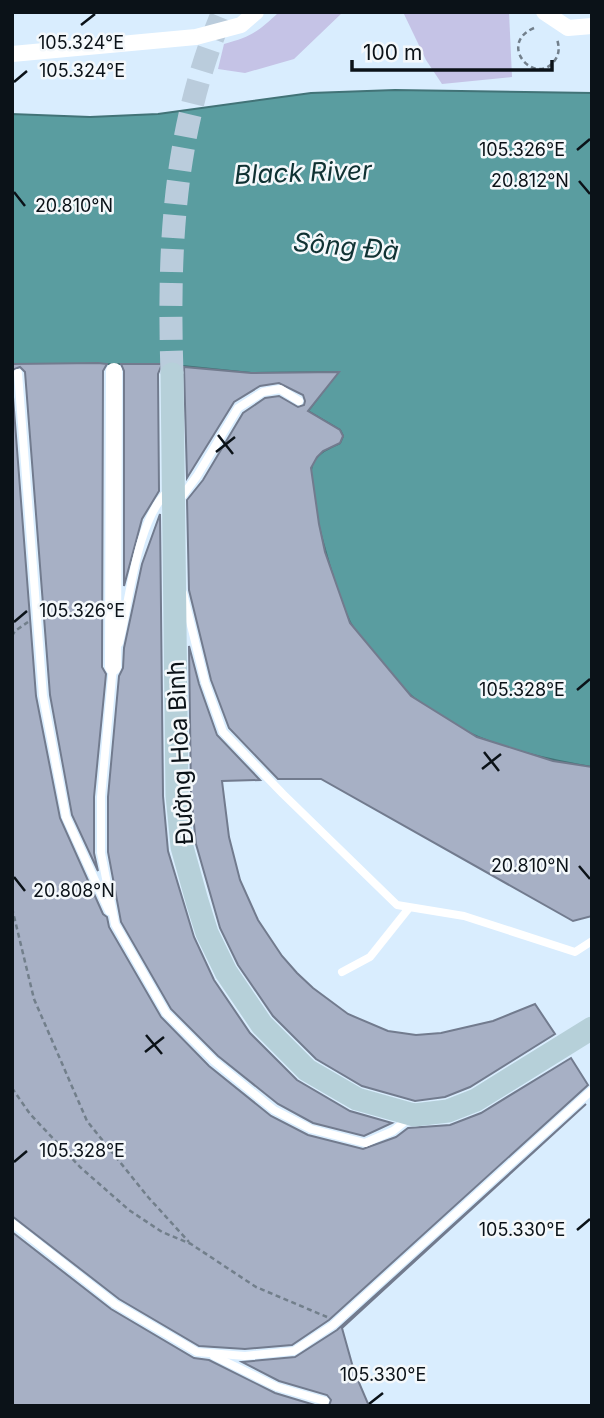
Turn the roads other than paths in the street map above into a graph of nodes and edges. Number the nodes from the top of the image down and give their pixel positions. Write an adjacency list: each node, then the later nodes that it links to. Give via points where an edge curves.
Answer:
1 (256, 12): 4 (street, via 241,25 196,37)
2 (544, 12): 3 (street, via 562,33)
3 (592, 26)
4 (12, 54)
5 (114, 371): 11 (street)
6 (18, 373): 13 (lane, via 43,696 66,817)
7 (172, 374): 9 (main road, Đường Hòa Bình)
8 (299, 401): 9 (lane, via 280,389 262,392 238,408 197,476)
9 (173, 496): 10 (main road, Đường Hòa Bình); 11 (lane, via 158,501 143,535)
10 (174, 564): 12 (lane, via 223,732 397,905); 18 (main road, Đường Hòa Bình, via 177,795 182,847 207,933 226,972 262,1025 307,1070 357,1099)
11 (113, 667): 13 (lane, via 100,797 101,853)
12 (410, 908): 14 (lane, via 464,916 575,952); 15 (lane, via 370,957)
13 (115, 924): 18 (lane, via 166,1013 274,1111 311,1129 365,1143)
14 (592, 941)
15 (342, 972)
16 (592, 1028): 18 (main road, Đường Hòa Bình, via 476,1100 448,1111)
17 (592, 1090): 20 (lane, via 337,1321 294,1352)
18 (414, 1115)
19 (12, 1223): 20 (lane, via 115,1304 197,1352)
20 (208, 1353): 21 (lane, via 278,1387)
21 (325, 1401)

